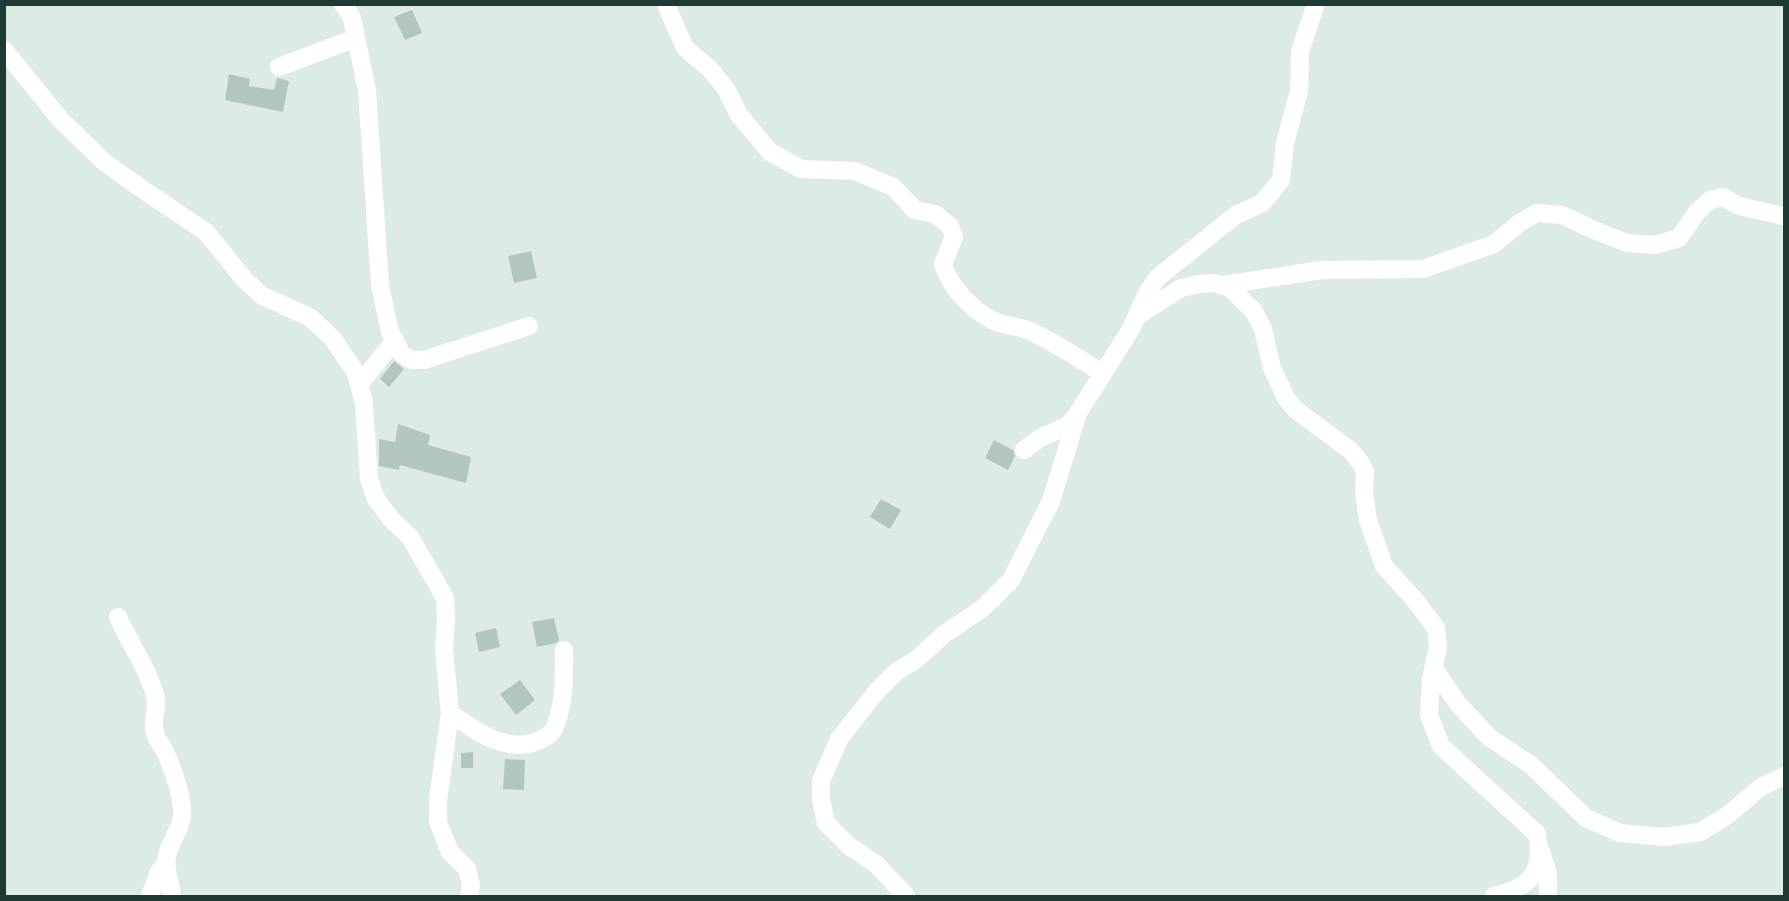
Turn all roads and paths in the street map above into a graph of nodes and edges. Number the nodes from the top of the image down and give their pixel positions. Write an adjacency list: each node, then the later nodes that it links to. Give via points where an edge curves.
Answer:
1 (343, 4): 4 (street, via 352,18)
2 (1316, 4): 9 (street, via 1300,51 1299,91 1285,143 1281,180 1262,203 1236,215 1156,278)
3 (667, 7): 12 (street, via 685,48 710,69 739,115 770,152 801,169 855,171 893,187 915,210 935,214 950,226 954,237 942,264 966,301 994,321 1028,330)
4 (356, 39): 6 (street); 11 (street, via 367,90 380,285)
5 (4, 50): 13 (street, via 60,119 103,161 206,232 261,295 311,318 345,355)
6 (279, 67)
7 (1785, 216): 8 (street, via 1739,206 1723,197 1710,200 1678,238 1655,245 1627,243 1562,215 1537,213 1494,244 1424,269 1322,270)
8 (1223, 285): 9 (street, via 1181,288); 18 (street, via 1253,310 1286,398 1360,462 1365,472 1368,520 1384,566 1436,628)
9 (1136, 316): 12 (street)
10 (529, 326): 11 (street, via 424,360 411,360 401,353)
11 (395, 340): 13 (street)
12 (1102, 373): 14 (street)
13 (359, 385): 19 (street, via 364,403 369,479 376,499 410,537 445,598 444,650)
14 (1078, 413): 15 (street, via 1067,426); 26 (street, via 1051,501 1011,580 983,608 943,635 877,691 839,739 821,781 826,823 849,846 876,864)
15 (1024, 450)
16 (118, 617): 22 (street, via 150,680 156,699 156,735 177,784 183,811)
17 (564, 650): 19 (street, via 561,703 553,731 545,738 528,744 505,744 474,730)
18 (1434, 668): 20 (street, via 1458,704 1490,738 1531,765 1586,818 1620,832 1663,837 1700,832 1761,787); 21 (street, via 1429,716 1441,746 1525,820 1537,834)
19 (450, 713): 25 (street, via 438,822 450,852 467,869)
20 (1785, 776)
21 (1539, 844): 27 (street, via 1540,860 1534,875 1513,892); 28 (street, via 1548,874)
22 (166, 863): 23 (street); 24 (street)
23 (150, 897)
24 (172, 897)
25 (469, 897)
26 (906, 897)
27 (1494, 897)
28 (1548, 897)

